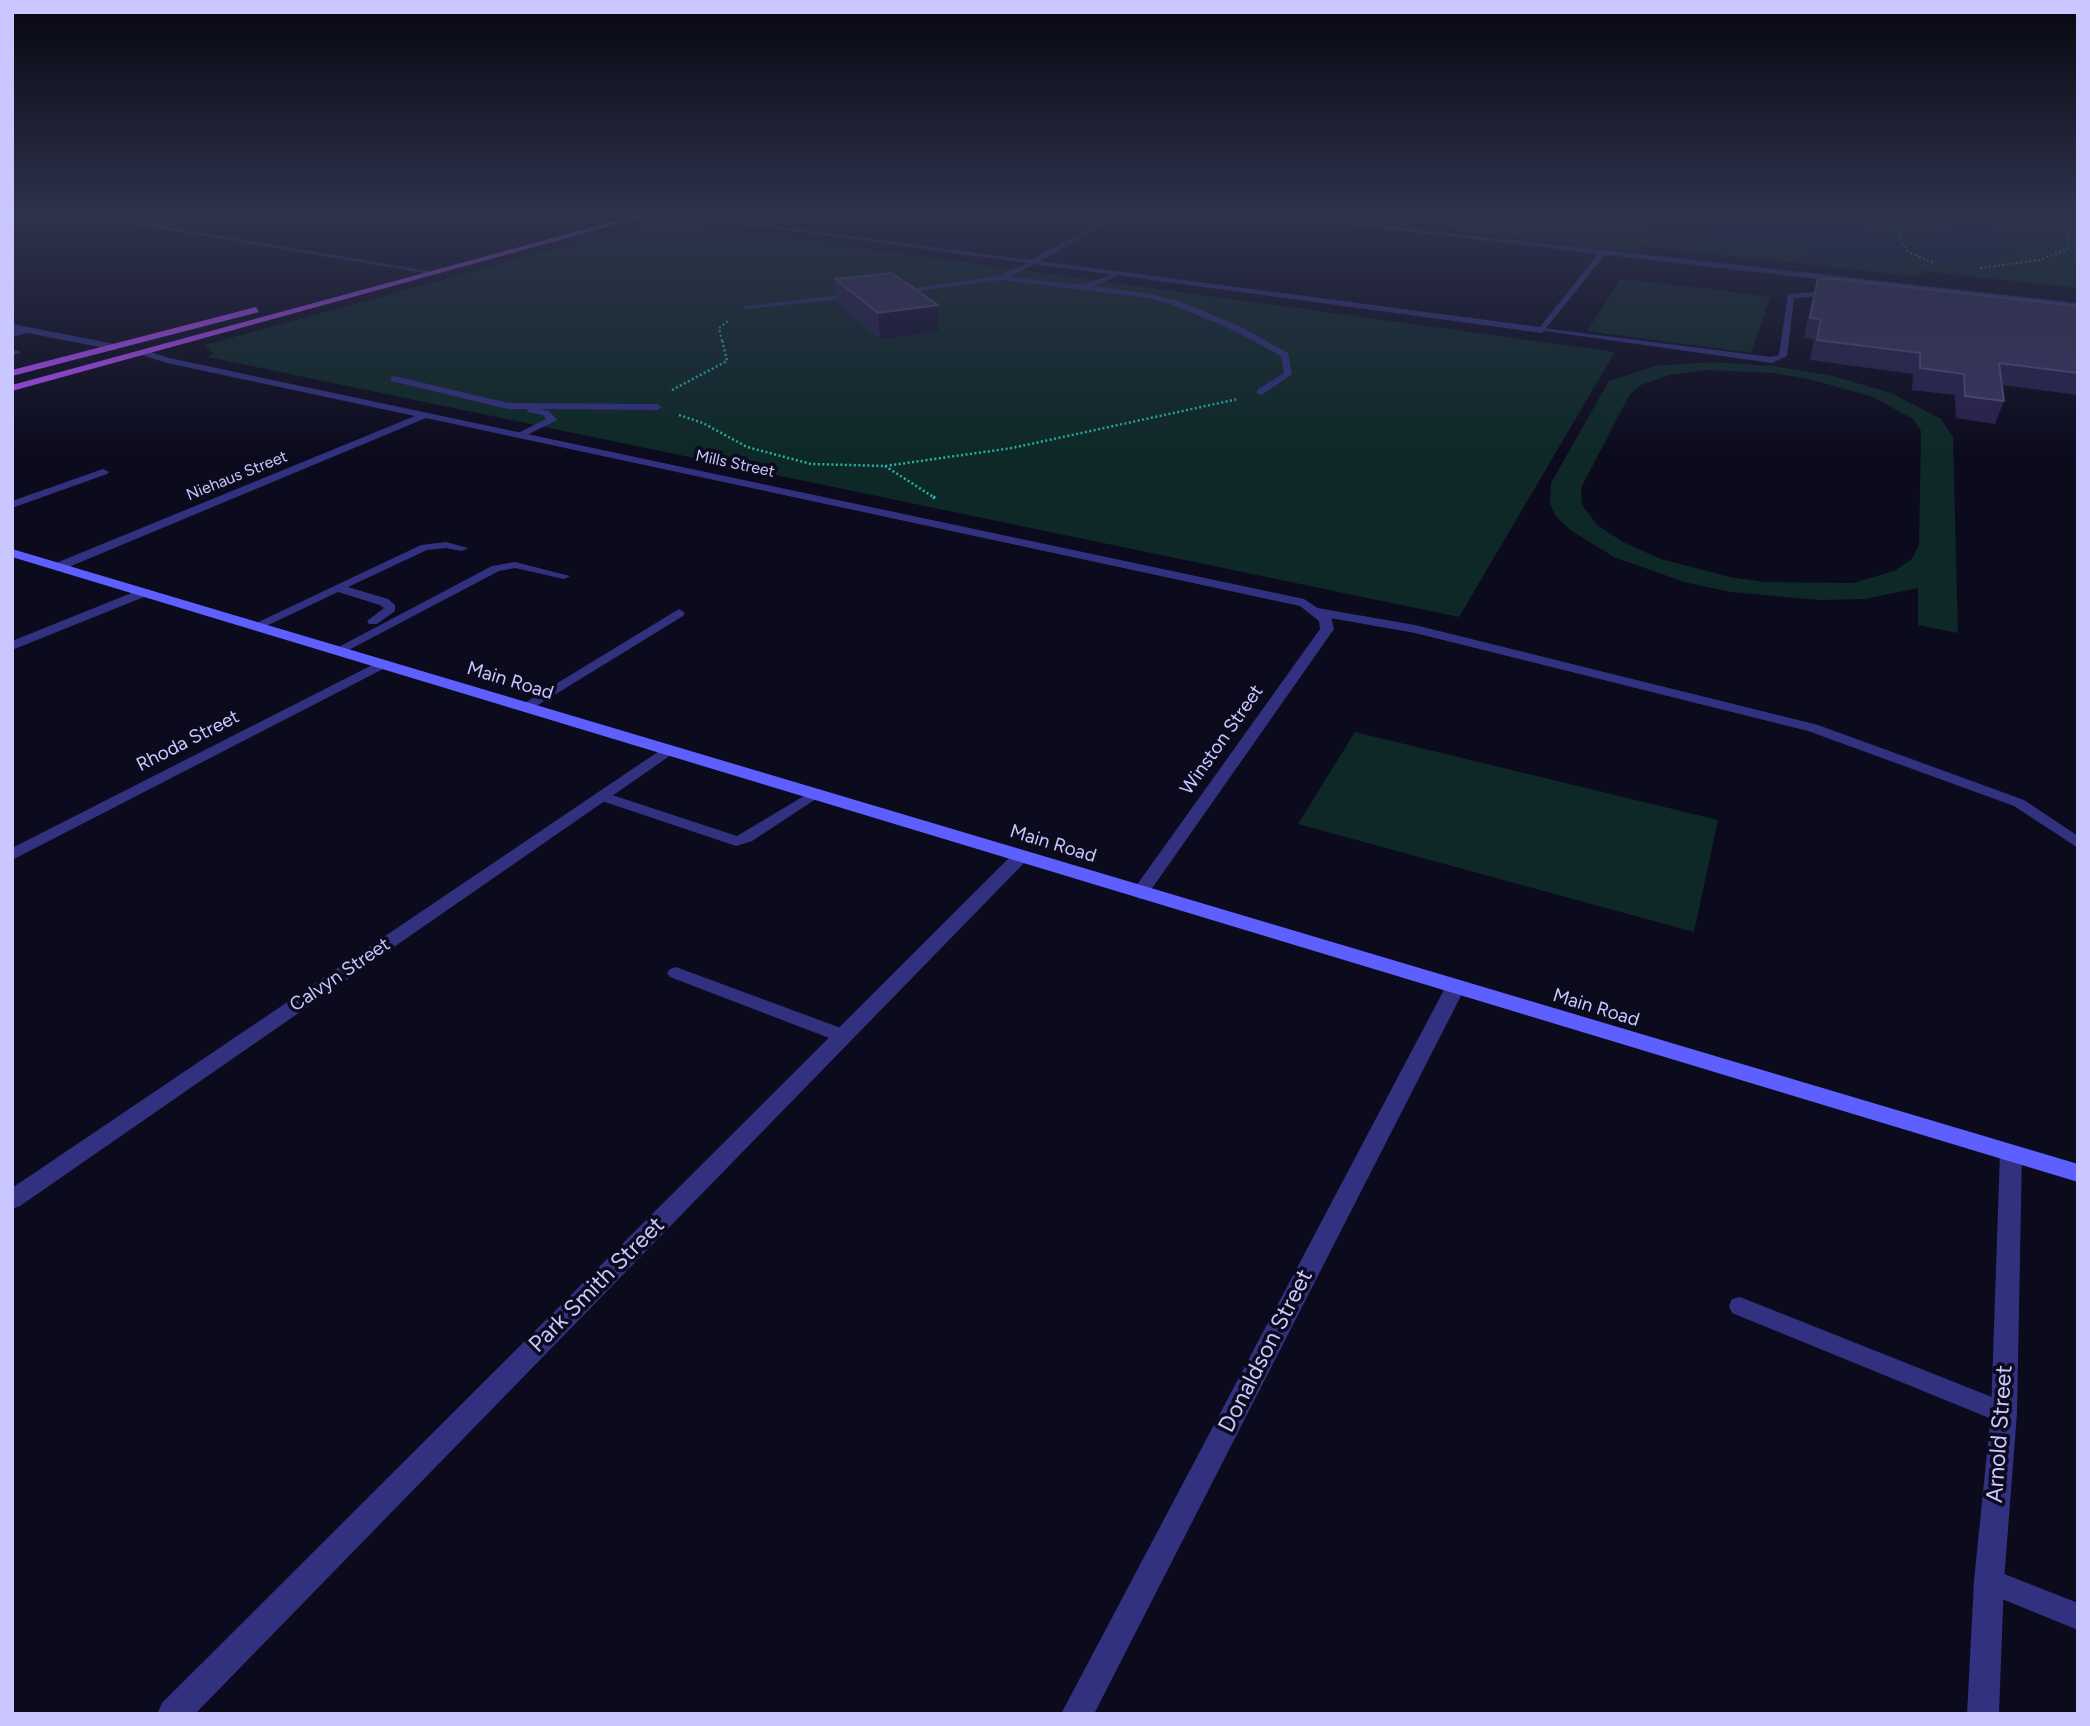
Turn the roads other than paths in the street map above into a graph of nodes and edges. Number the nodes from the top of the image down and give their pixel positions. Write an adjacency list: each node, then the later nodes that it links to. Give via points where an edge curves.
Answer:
1 (347, 298): 16 (main road)
2 (840, 298): 9 (lane)
3 (1156, 298): 20 (lane, via 1236,328 1286,355 1288,374)
4 (1291, 298): 13 (street)
5 (1567, 298): 13 (street)
6 (1791, 298): 13 (lane, via 1783,356 1772,360)
7 (1971, 298): 8 (street)
8 (2078, 306)
9 (745, 307)
10 (263, 308): 15 (main road)
11 (12, 327): 12 (street)
12 (27, 330): 14 (lane); 15 (street)
13 (1542, 330)
14 (12, 335)
15 (115, 347): 17 (main road)
16 (145, 353): 19 (main road); 23 (street, Mills Street)
17 (12, 373)
18 (394, 379): 21 (lane)
19 (12, 388)
20 (1260, 392)
21 (508, 406): 22 (lane); 24 (lane, via 546,413 552,420)
22 (657, 407)
23 (426, 415): 24 (street, Mills Street); 29 (street, Niehaus Street)
24 (521, 435): 33 (street, Mills Street, via 1287,597)
25 (103, 472): 26 (street)
26 (12, 505)
27 (461, 548): 31 (lane, via 425,547)
28 (14, 552): 29 (main road, Main Road)
29 (60, 566): 32 (main road, Main Road)
30 (564, 576): 37 (lane, via 515,565 496,568)
31 (337, 588): 35 (lane); 37 (lane, via 384,602 391,610)
32 (144, 592): 35 (main road, Main Road); 36 (street)
33 (1317, 612): 43 (lane, via 1415,629 1813,728 2019,803); 46 (street, Winston Street, via 1326,620 1327,629)
34 (679, 613): 39 (lane)
35 (256, 626): 37 (main road, Main Road)
36 (12, 646)
37 (330, 648): 38 (main road, Main Road)
38 (382, 664): 39 (main road, Main Road); 44 (street, Rhoda Street)
39 (525, 707): 40 (main road, Main Road)
40 (668, 750): 41 (main road, Main Road); 42 (street, Calvyn Street)
41 (814, 794): 42 (lane, via 736,841); 45 (main road, Main Road)
42 (601, 796): 52 (street, Calvyn Street)
43 (2078, 843)
44 (12, 855)
45 (1021, 856): 46 (main road, Main Road); 49 (street, Park Smith Street)
46 (1140, 893): 48 (main road, Main Road)
47 (676, 973): 49 (lane)
48 (1455, 988): 50 (main road, Main Road); 58 (street, Donaldson Street)
49 (843, 1036): 57 (street, Park Smith Street)
50 (2011, 1153): 51 (main road, Main Road); 54 (street, Arnold Street)
51 (2078, 1173)
52 (12, 1200)
53 (1740, 1306): 54 (lane)
54 (2004, 1413): 55 (street, Arnold Street)
55 (1989, 1581): 56 (lane); 59 (street, Arnold Street)
56 (2078, 1617)
57 (173, 1714)
58 (1077, 1714)
59 (1983, 1714)

